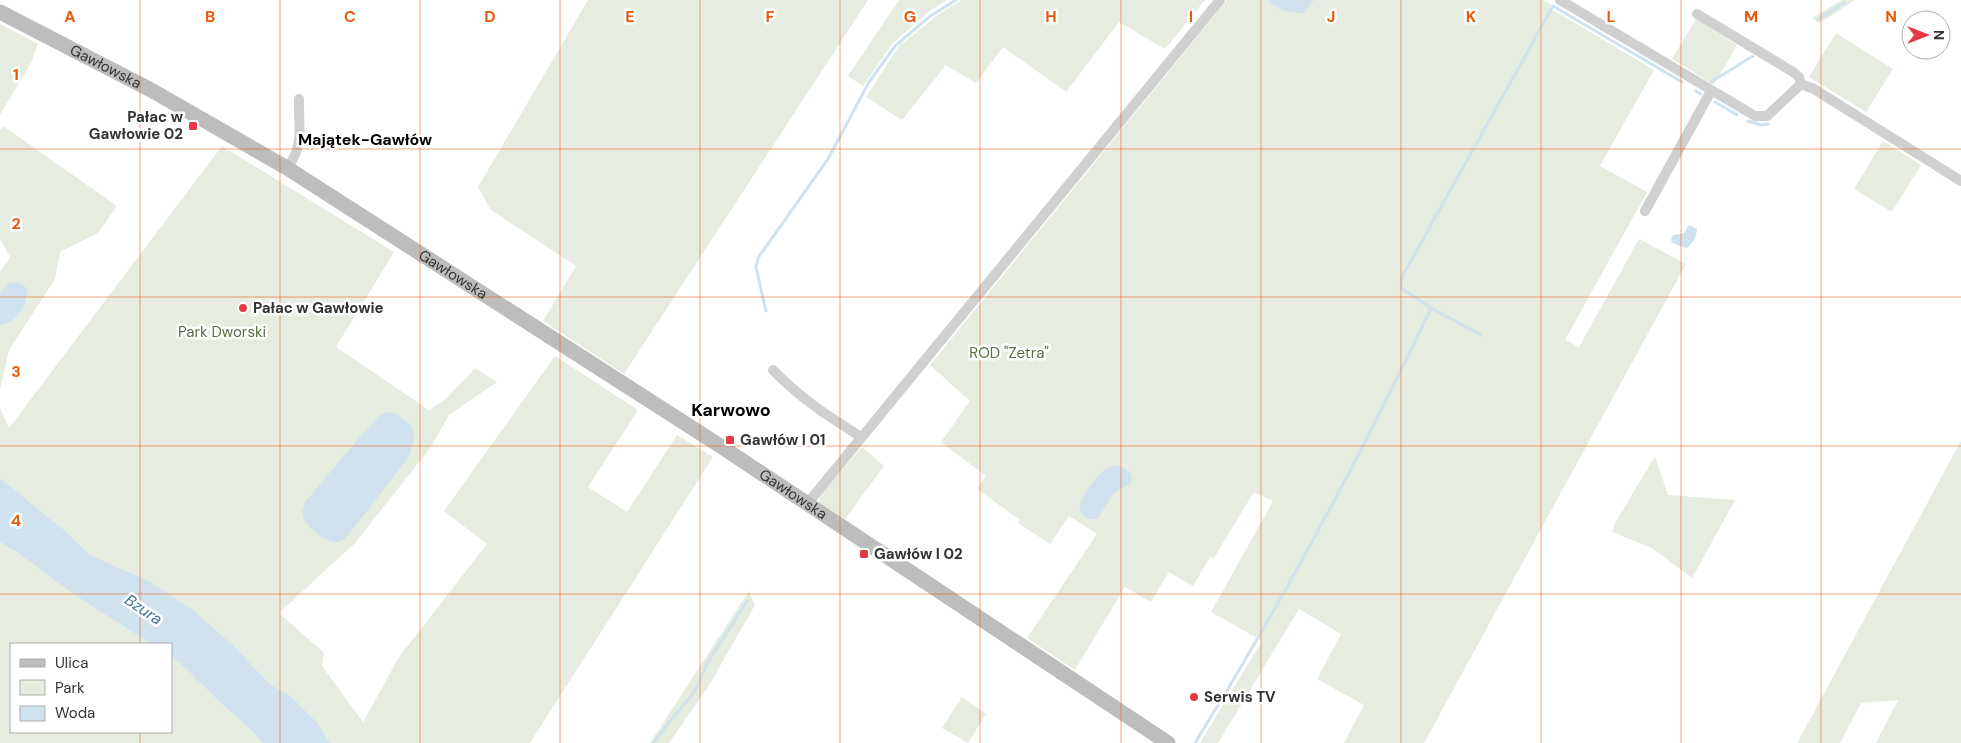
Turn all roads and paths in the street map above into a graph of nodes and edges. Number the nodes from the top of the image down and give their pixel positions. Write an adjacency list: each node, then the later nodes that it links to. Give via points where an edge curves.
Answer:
1 (1220, 0): 12 (street)
2 (1560, 0): 6 (street)
3 (0, 12): 8 (street, Gawłowska, via 152,90)
4 (1697, 14): 5 (street, via 1793,72)
5 (1801, 84): 6 (street, via 1777,108 1761,117); 9 (street, via 1814,88)
6 (1711, 91): 10 (street)
7 (299, 99): 8 (street, via 300,145)
8 (287, 168): 13 (street, Gawłowska)
9 (1961, 181)
10 (1645, 211)
11 (773, 370): 12 (street, via 800,396)
12 (862, 437): 13 (street)
13 (807, 504): 14 (street, Gawłowska)
14 (1168, 743)

